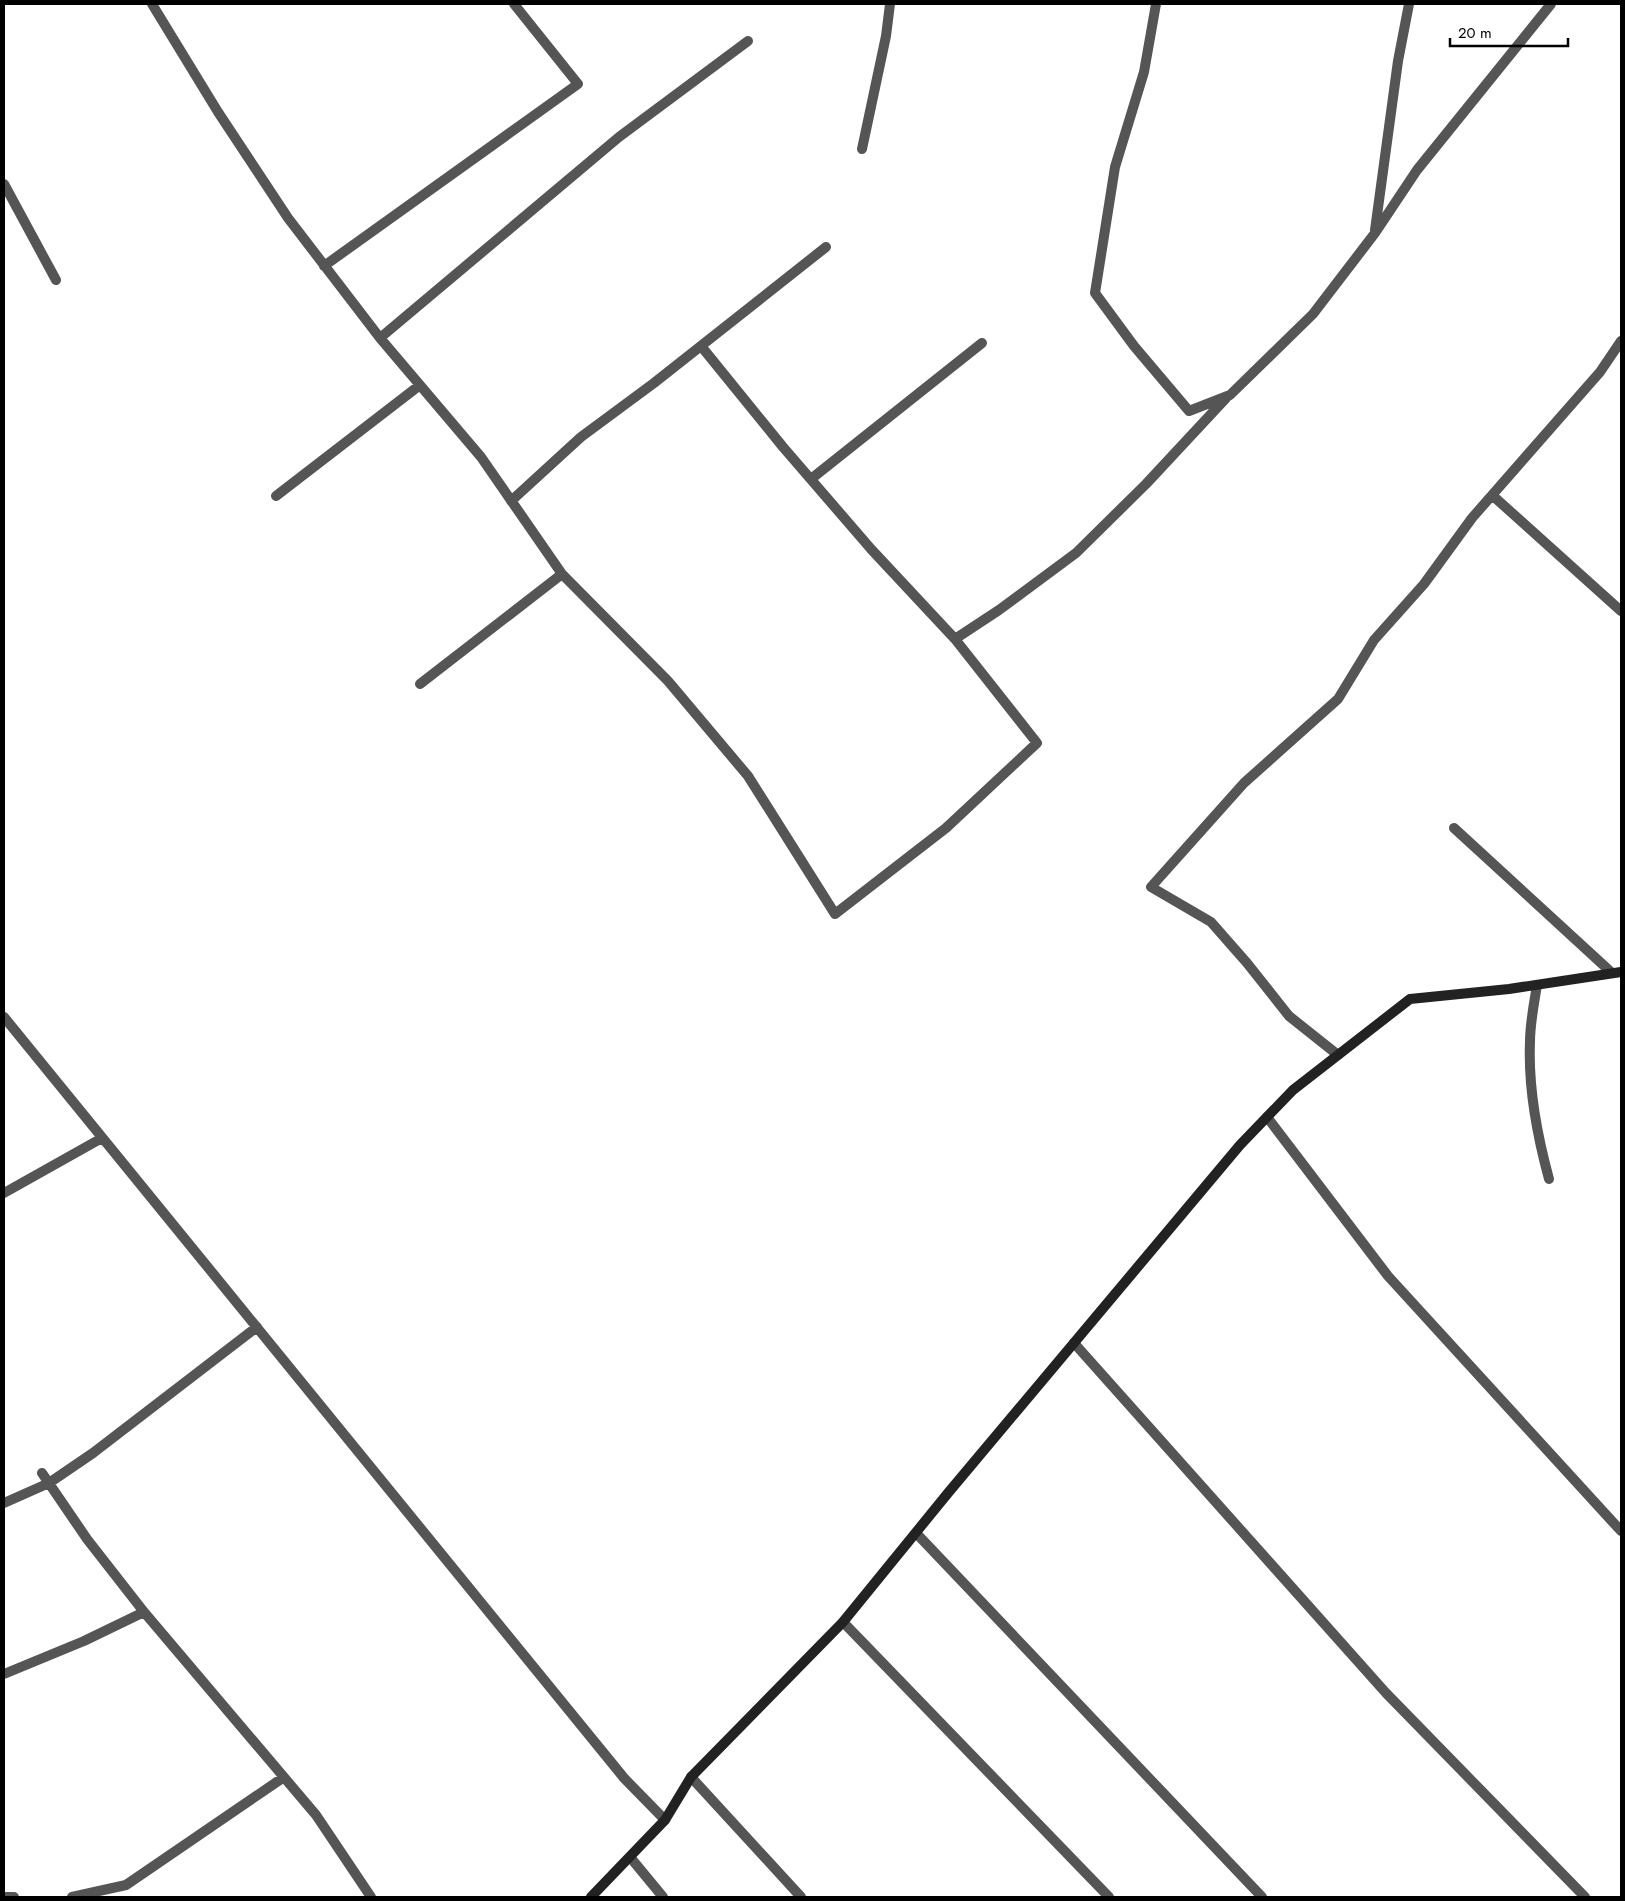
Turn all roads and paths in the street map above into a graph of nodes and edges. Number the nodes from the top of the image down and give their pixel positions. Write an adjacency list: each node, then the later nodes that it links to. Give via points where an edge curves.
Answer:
1 (152, 4): 12 (street, via 218,112)
2 (514, 4): 12 (street, via 578,84)
3 (890, 4): 8 (street)
4 (1156, 4): 19 (street, via 1144,72 1115,167 1096,293 1134,346 1189,411)
5 (1409, 4): 10 (street)
6 (1551, 4): 10 (street, via 1417,170)
7 (748, 41): 14 (street, via 619,137)
8 (862, 149)
9 (4, 184): 13 (street)
10 (1375, 233): 19 (street, via 1313,314)
11 (826, 247): 16 (street)
12 (324, 266): 14 (street)
13 (56, 280)
14 (380, 338): 18 (street)
15 (982, 343): 20 (street)
16 (701, 346): 20 (street); 23 (street, via 581,437)
17 (1620, 346): 21 (street)
18 (420, 385): 22 (street); 23 (street, via 481,457)
19 (1230, 394): 26 (street, via 1076,553)
20 (811, 479): 26 (street)
21 (1492, 495): 25 (street); 32 (street, via 1424,584 1374,640 1338,699 1244,783 1151,888 1211,922 1288,1016)
22 (276, 496)
23 (511, 501): 24 (street)
24 (562, 574): 26 (street, via 668,681 748,776 835,914 946,828 1037,743); 27 (street)
25 (1621, 612)
26 (955, 639)
27 (420, 684)
28 (1454, 828): 29 (street)
29 (1617, 973): 30 (street)
30 (1537, 985): 32 (street, via 1410,999); 35 (street, via 1530,1042 1531,1090 1539,1143)
31 (4, 1017): 34 (street)
32 (1338, 1055): 33 (street, via 1293,1090)
33 (1266, 1117): 38 (street); 42 (street, via 1388,1276)
34 (102, 1138): 36 (street); 37 (street)
35 (1549, 1179)
36 (4, 1194)
37 (257, 1327): 40 (street, via 94,1453); 49 (street, via 624,1778)
38 (1074, 1343): 43 (street); 60 (street, via 1386,1693)
39 (42, 1473): 40 (street)
40 (49, 1483): 41 (street); 44 (street, via 87,1539)
41 (4, 1503)
42 (1621, 1531)
43 (916, 1533): 45 (street); 59 (street)
44 (144, 1612): 46 (street); 47 (street)
45 (843, 1622): 48 (street); 58 (street)
46 (4, 1674)
47 (284, 1777): 53 (street, via 126,1885); 54 (street, via 316,1814)
48 (691, 1777): 49 (street); 57 (street)
49 (665, 1820): 50 (street)
50 (630, 1856): 55 (street); 56 (street)
51 (4, 1896): 52 (street)
52 (14, 1897)
53 (72, 1897)
54 (371, 1897)
55 (591, 1897)
56 (663, 1897)
57 (801, 1897)
58 (1109, 1897)
59 (1262, 1897)
60 (1585, 1897)

